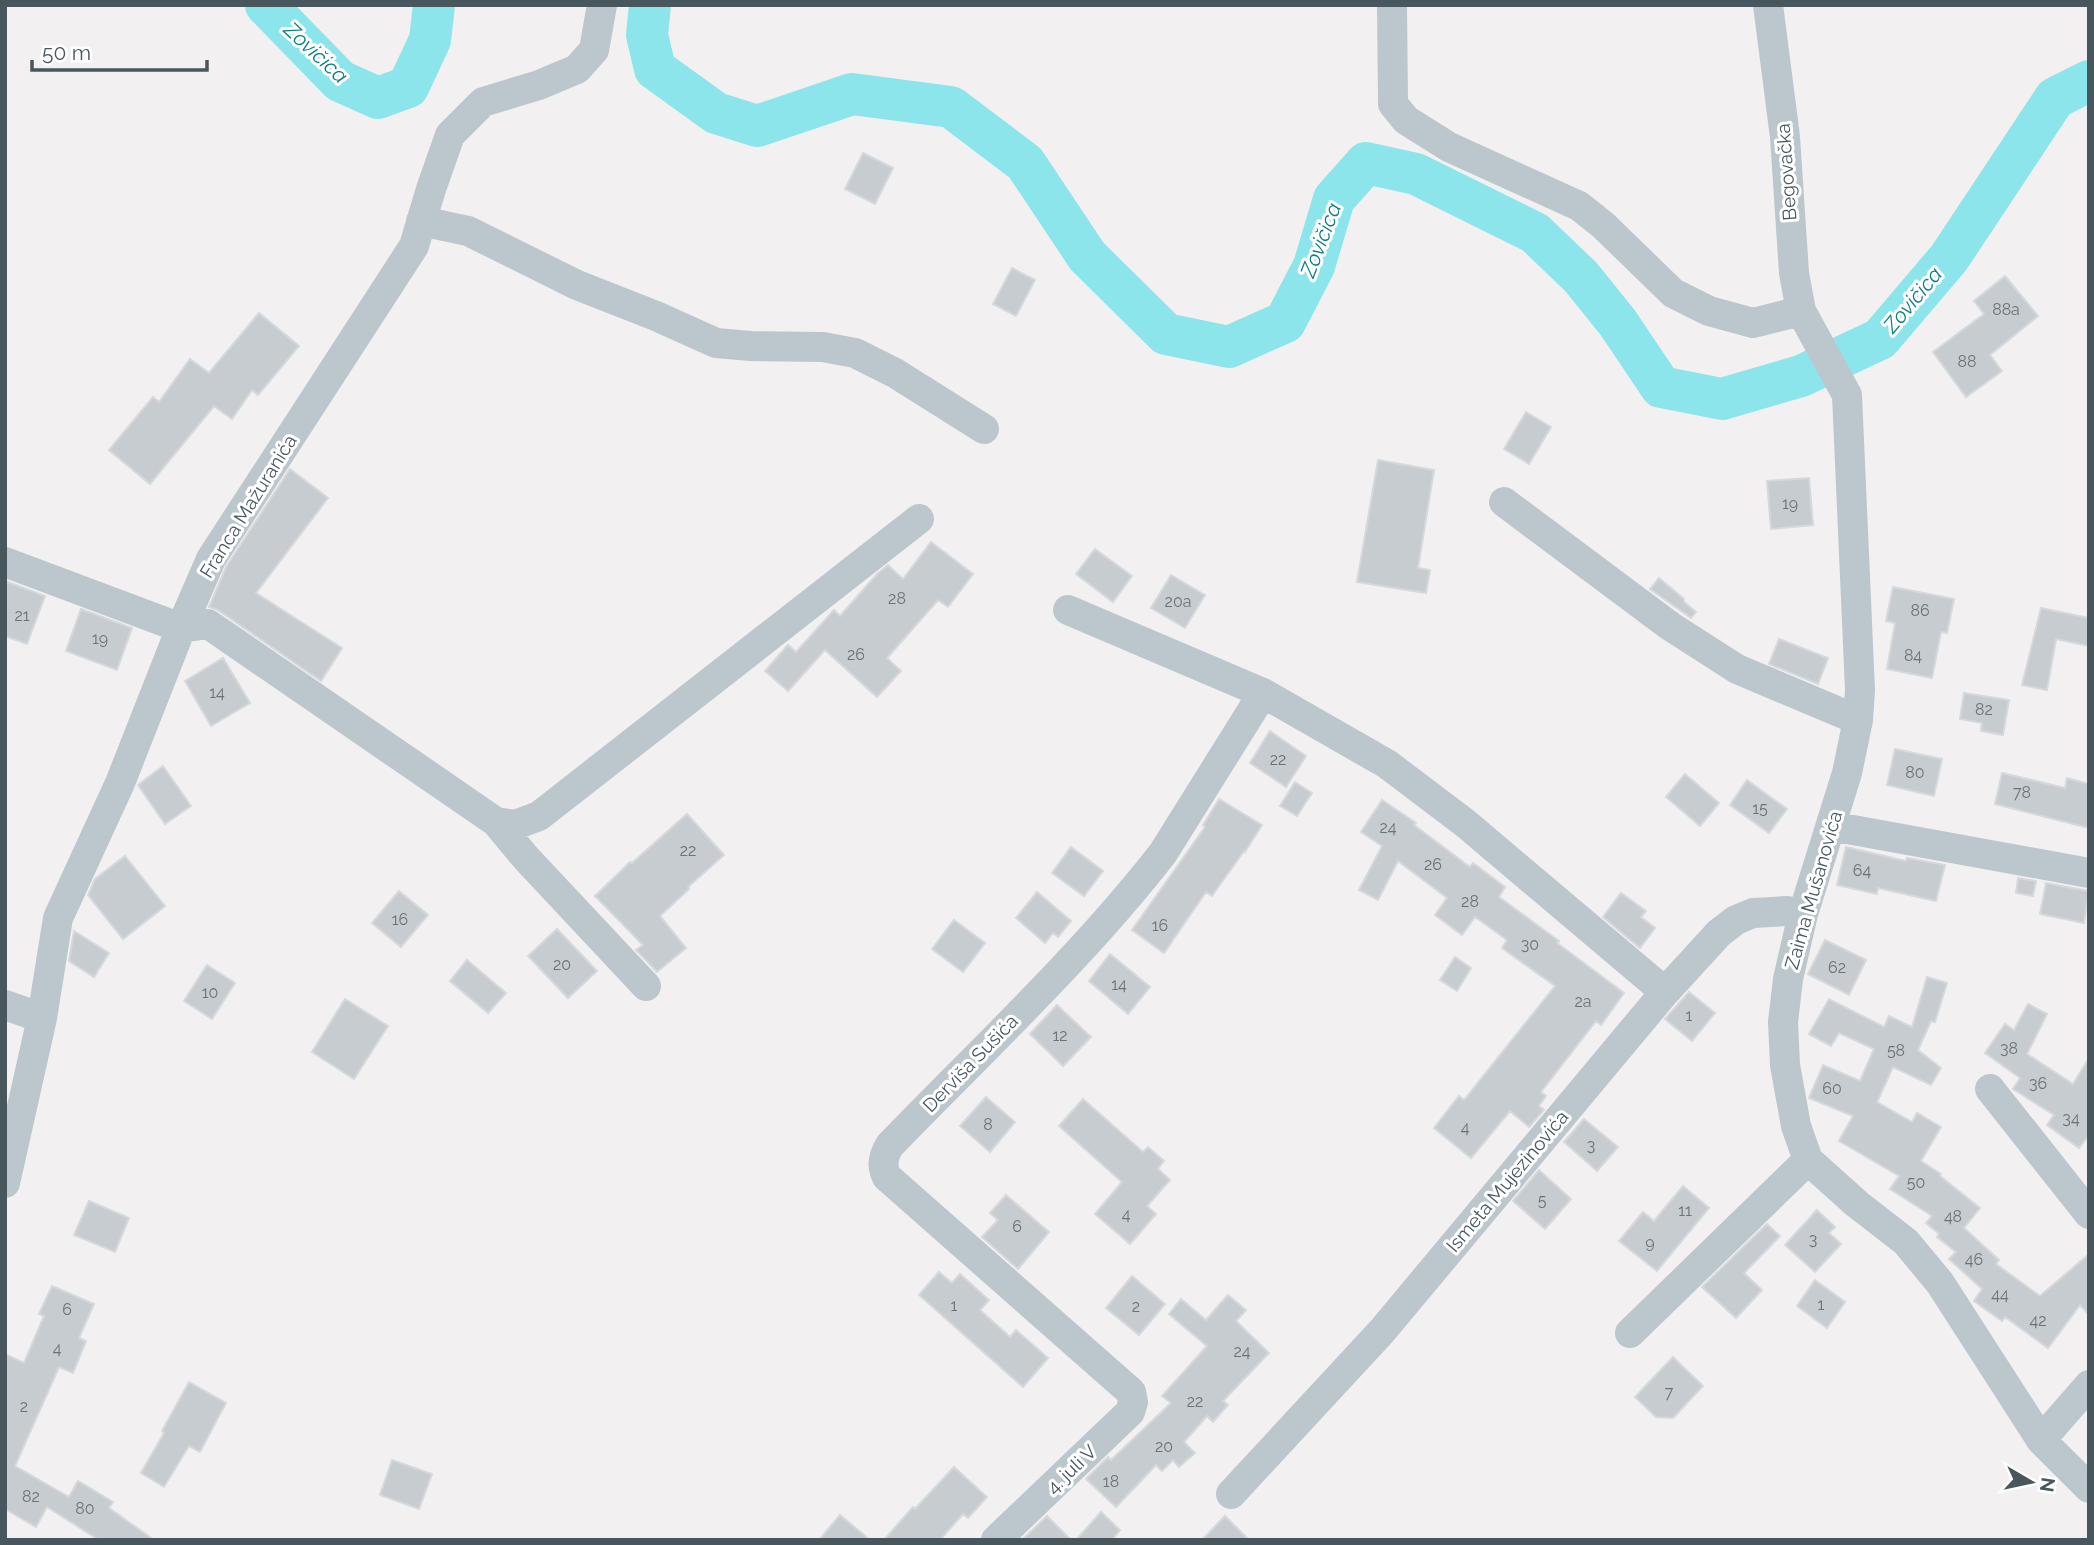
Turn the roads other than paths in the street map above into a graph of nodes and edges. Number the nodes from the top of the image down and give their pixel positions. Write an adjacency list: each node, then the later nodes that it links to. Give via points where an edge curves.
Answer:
1 (602, 5): 4 (street, Franca Mažuranića, via 594,50 577,69 483,102 450,135)
2 (1392, 5): 5 (street, via 1393,104 1406,120 1449,147 1579,206 1673,293 1709,311 1753,323)
3 (1768, 5): 5 (street, Begovačka, via 1785,137 1794,273)
4 (421, 221): 7 (street, via 468,231 577,285 716,343 823,346 855,353); 12 (street, Franca Mažuranića, via 414,247 211,559)
5 (1808, 323): 6 (street, Begovačka)
6 (1847, 395): 14 (street, Zaima Mušanovića)
7 (984, 429)
8 (1504, 502): 14 (street, via 1670,626 1737,669)
9 (919, 519): 15 (street, via 538,816 516,825)
10 (5, 562): 12 (street)
11 (1068, 610): 13 (street)
12 (181, 628): 15 (street, via 208,624); 22 (street, Franca Mažuranića, via 120,783 58,918)
13 (1263, 693): 20 (street, via 1387,764 1465,823); 29 (street, Derviša Sušića, via 1148,874 890,1145 883,1161 887,1178)
14 (1858, 720): 16 (street, Zaima Mušanovića)
15 (496, 822): 19 (street)
16 (1831, 827): 17 (street); 18 (street, Zaima Mušanovića)
17 (2089, 873)
18 (1803, 914): 20 (street, Ismeta Mujezinovića, via 1753,913 1735,920); 24 (street, Zaima Mušanovića, via 1783,1022 1796,1126)
19 (646, 986)
20 (1665, 992): 32 (street, Ismeta Mujezinovića, via 1382,1331)
21 (5, 1004): 22 (street)
22 (42, 1018): 25 (street, Franca Mažuranića)
23 (1990, 1089): 26 (street)
24 (1808, 1160): 27 (street); 30 (street, Zaima Mušanovića, via 1906,1242 1940,1283)
25 (5, 1183)
26 (2089, 1214)
27 (1630, 1333)
28 (2089, 1385): 30 (street)
29 (1131, 1392): 33 (street, 4. juli V, via 1130,1412)
30 (2041, 1440): 31 (street, Zaima Mušanovića)
31 (2089, 1488)
32 (1231, 1494)
33 (996, 1540)

